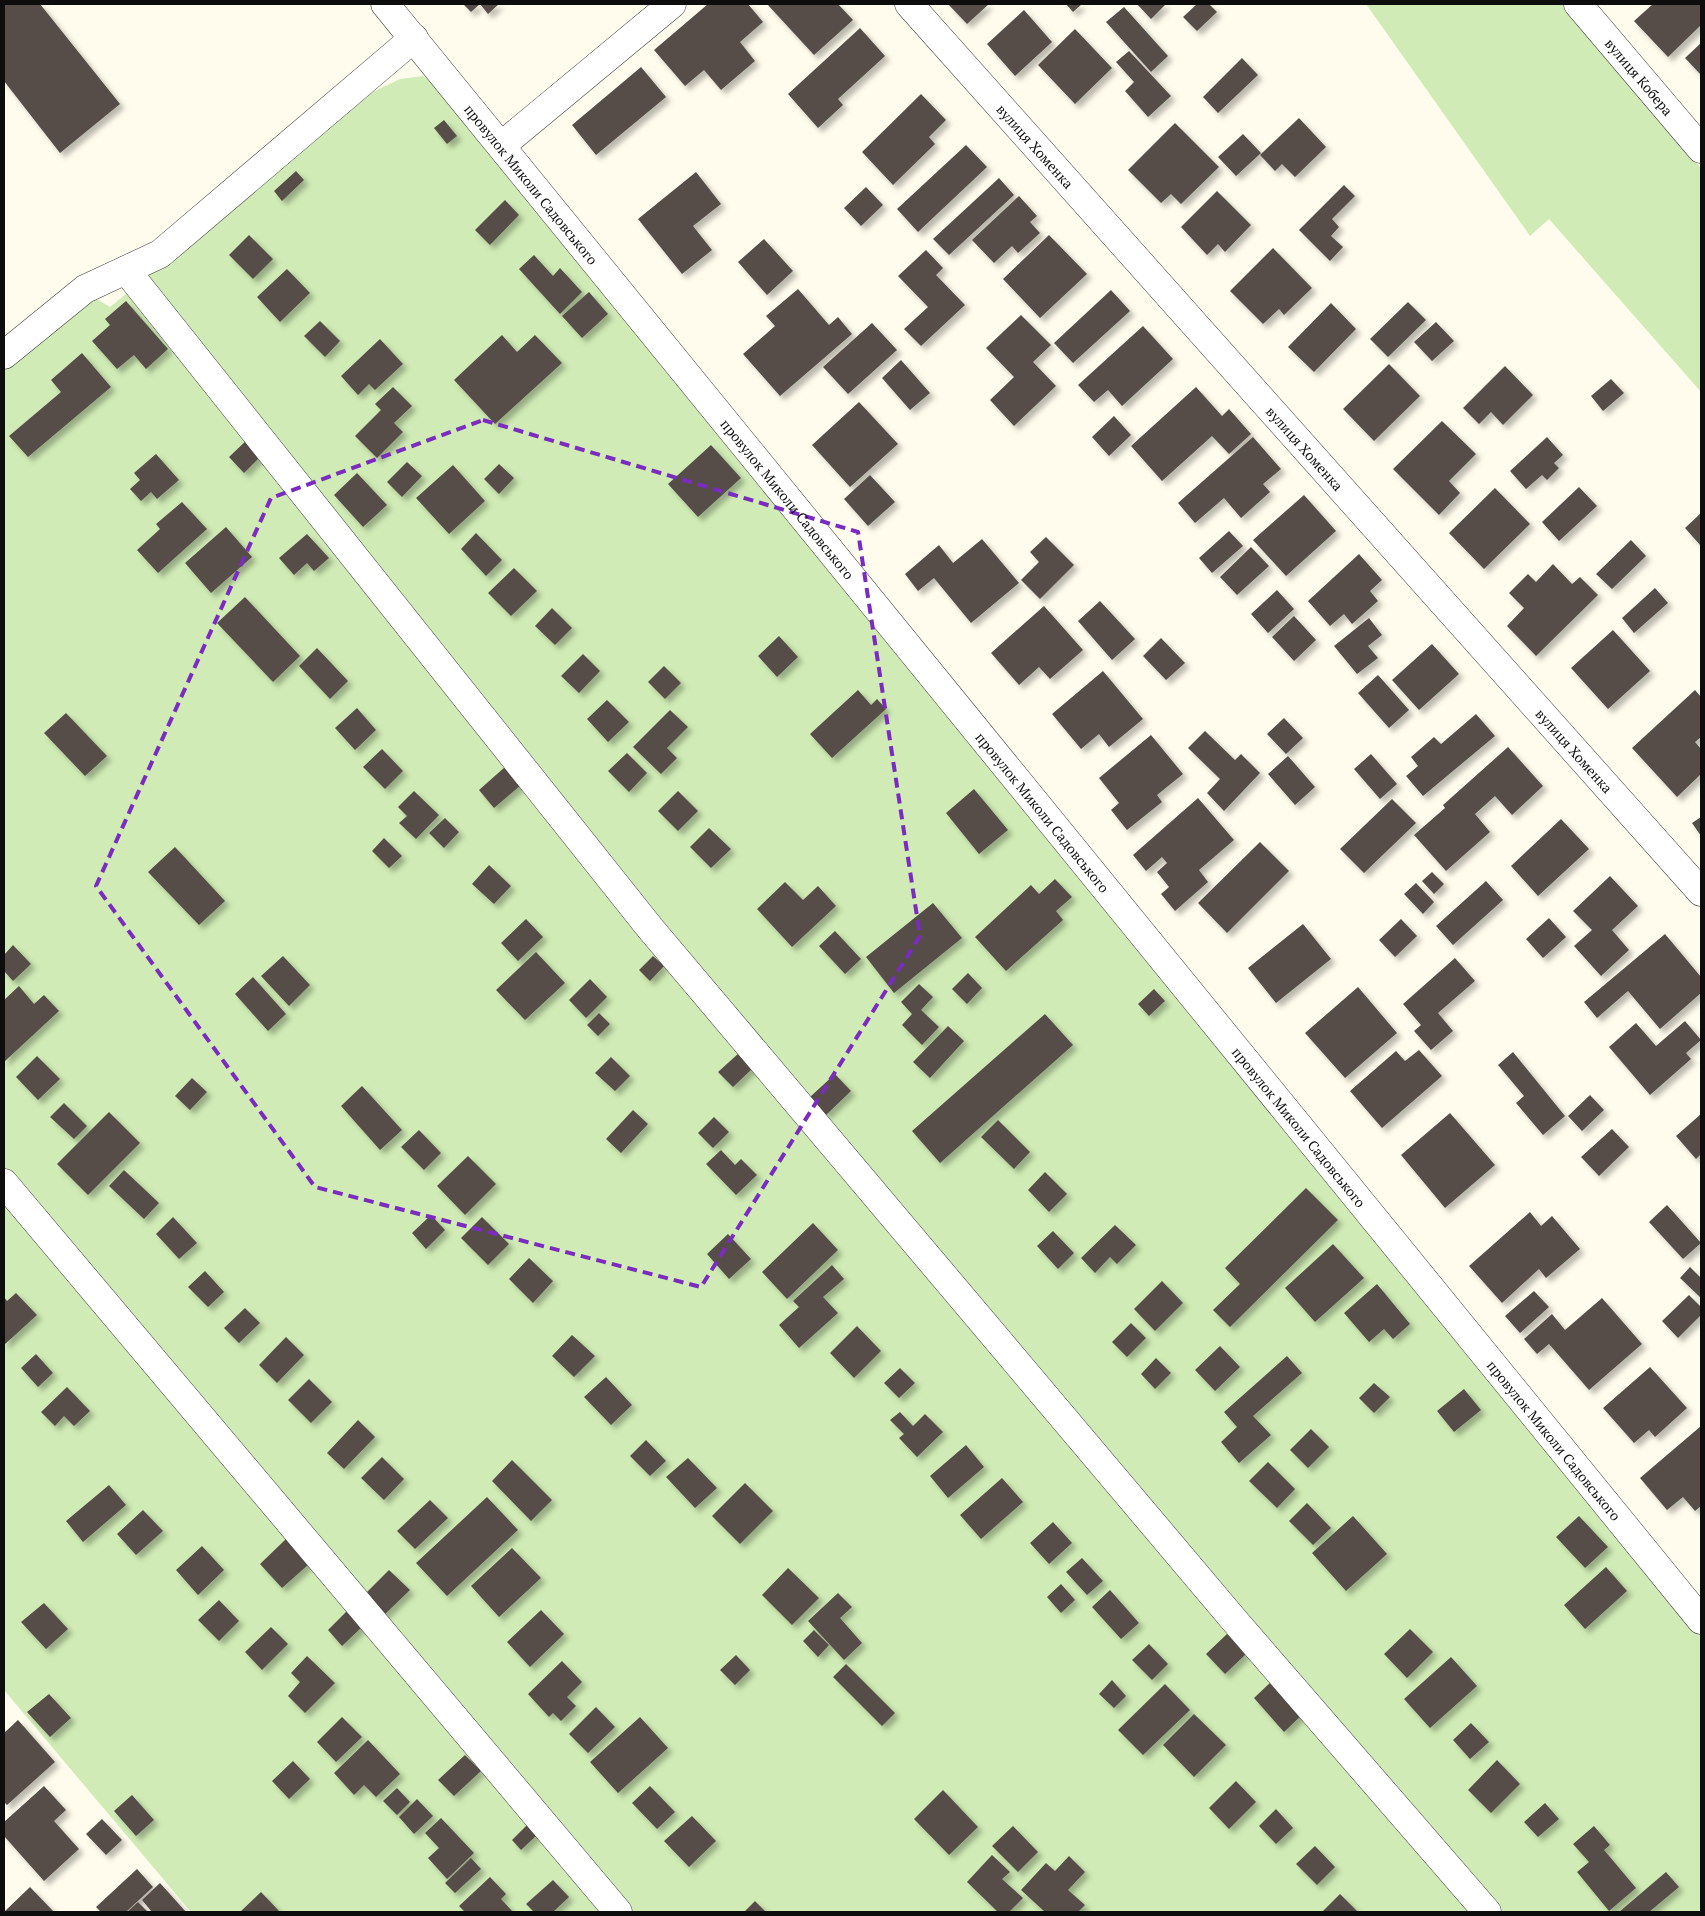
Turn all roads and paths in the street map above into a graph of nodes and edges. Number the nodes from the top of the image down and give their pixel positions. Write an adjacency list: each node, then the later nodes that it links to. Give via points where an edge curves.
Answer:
1 (385, 4): 5 (street, провулок Миколи Садовського)
2 (672, 4): 6 (street)
3 (909, 4): 10 (street, вулиця Хоменка)
4 (1578, 4): 7 (street, вулиця Кобера)
5 (414, 38): 6 (street, провулок Миколи Садовського); 8 (street, via 160,254)
6 (502, 145): 12 (street, провулок Миколи Садовського)
7 (1701, 149)
8 (126, 270): 9 (street, via 85,289); 14 (street, via 650,928 1221,1604)
9 (4, 355)
10 (1701, 892)
11 (4, 1183): 13 (street)
12 (1701, 1620)
13 (618, 1912)
14 (1486, 1912)

